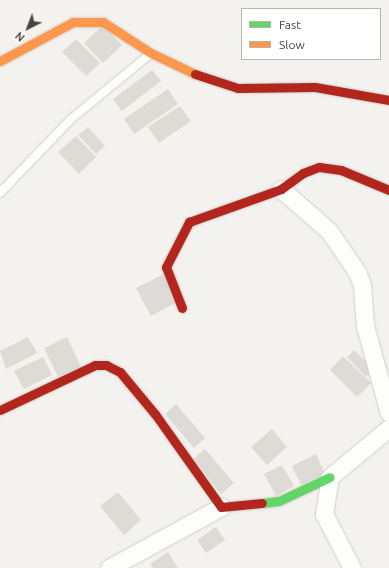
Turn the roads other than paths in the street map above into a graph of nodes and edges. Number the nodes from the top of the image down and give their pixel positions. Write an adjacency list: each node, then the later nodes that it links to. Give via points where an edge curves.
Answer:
1 (151, 53): 2 (street, via 103,22 73,22); 3 (street, via 199,76 238,88 315,87); 6 (lane, via 70,120)
2 (0, 62)
3 (389, 100)
4 (281, 189): 5 (street, via 303,173 318,168 341,170); 7 (street, via 189,222 166,267); 9 (street, via 329,230 357,272 362,285 365,326)
5 (389, 190)
6 (0, 193)
7 (182, 308)
8 (0, 410): 12 (street, via 95,365 106,365 120,372 155,414)
9 (389, 413)
10 (389, 428): 11 (street)
11 (330, 477): 12 (street, via 279,501); 14 (street, via 324,514)
12 (221, 507): 13 (street)
13 (109, 568)
14 (352, 568)

